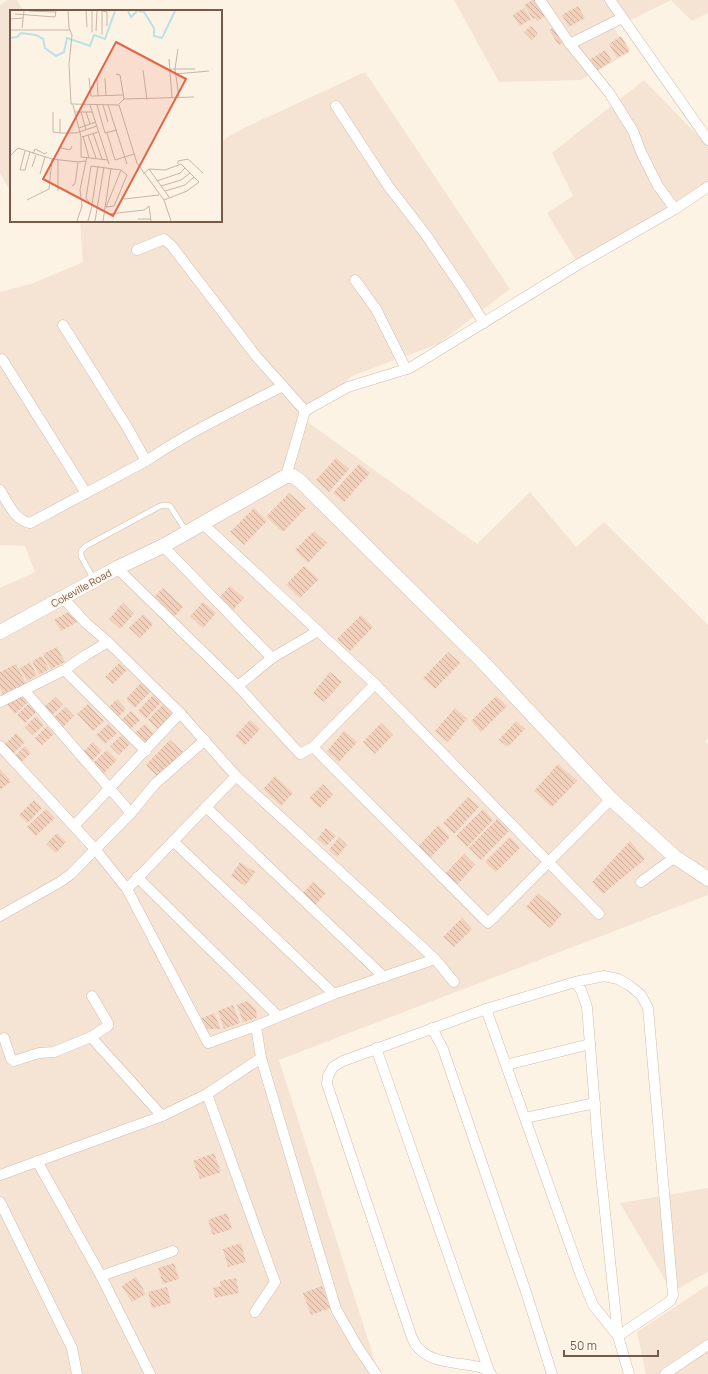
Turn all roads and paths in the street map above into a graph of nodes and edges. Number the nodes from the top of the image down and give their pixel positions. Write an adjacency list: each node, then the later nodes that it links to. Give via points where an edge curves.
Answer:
1 (540, 0): 4 (street)
2 (612, 1): 3 (street)
3 (622, 18): 4 (street); 6 (street)
4 (570, 44): 8 (street, via 627,120 658,186)
5 (336, 106): 11 (street)
6 (708, 140)
7 (708, 187): 8 (street)
8 (675, 209): 11 (street)
9 (137, 250): 15 (street, via 164,239 171,244 256,356)
10 (355, 280): 14 (street, via 376,309)
11 (484, 323): 14 (street)
12 (63, 325): 17 (street)
13 (2, 359): 20 (street)
14 (406, 369): 16 (street, via 348,387)
15 (283, 386): 16 (street); 17 (street, via 200,429)
16 (305, 411): 18 (street)
17 (146, 461): 20 (street)
18 (286, 476): 21 (street, Cokeville Road); 43 (street, via 300,480 480,659)
19 (0, 490): 20 (street, via 16,515 22,521 30,523)
20 (86, 493)
21 (202, 523): 22 (street, Cokeville Road); 28 (street)
22 (187, 532): 23 (street, Cokeville Road); 25 (lane, via 170,506 160,506 80,551)
23 (163, 546): 24 (street, Cokeville Road); 30 (street)
24 (117, 568): 25 (street, Cokeville Road); 33 (street)
25 (95, 580): 26 (street, Cokeville Road)
26 (63, 598): 27 (street, Cokeville Road); 29 (street)
27 (0, 632)
28 (318, 632): 30 (street); 32 (street)
29 (108, 642): 31 (street); 36 (street)
30 (272, 658): 33 (street)
31 (64, 670): 34 (street); 40 (street)
32 (375, 684): 39 (street); 50 (street)
33 (238, 686): 39 (street, via 300,754)
34 (24, 690): 35 (street); 42 (street)
35 (0, 702)
36 (180, 713): 37 (street); 40 (street)
37 (205, 740): 41 (street); 45 (street, via 155,784)
38 (0, 746): 46 (street)
39 (313, 747): 50 (street, via 488,923)
40 (146, 751): 42 (street)
41 (236, 776): 44 (street); 57 (street)
42 (110, 789): 45 (street); 46 (street)
43 (611, 799): 49 (street); 50 (street)
44 (206, 807): 47 (street); 58 (street)
45 (131, 813): 48 (street)
46 (74, 826): 48 (street)
47 (173, 841): 51 (street); 61 (street)
48 (95, 849): 54 (street); 56 (street, via 60,882)
49 (675, 857): 52 (street); 53 (street)
50 (549, 862): 55 (street)
51 (137, 878): 54 (street); 64 (street)
52 (708, 879)
53 (641, 882)
54 (127, 889): 65 (street, via 208,1043)
55 (599, 914)
56 (0, 916)
57 (435, 959): 58 (street); 59 (street)
58 (384, 977): 61 (street)
59 (454, 982)
60 (575, 982): 63 (street); 69 (street, via 585,998); 83 (street, via 604,976 618,979 641,995 648,1008 673,1295 666,1304)
61 (334, 994): 64 (street)
62 (92, 996): 67 (street, via 108,1026)
63 (486, 1009): 66 (street); 72 (street)
64 (278, 1016): 65 (street)
65 (256, 1026): 71 (street)
66 (432, 1028): 70 (street); 89 (street, via 443,1049)
67 (91, 1037): 68 (street, via 54,1052 39,1053 14,1061); 75 (street)
68 (4, 1038)
69 (590, 1044): 72 (street); 74 (street)
70 (376, 1048): 85 (street); 85 (street, via 333,1067 328,1076 328,1084 408,1326 416,1344 426,1354 440,1361 478,1367)
71 (262, 1058): 73 (street); 88 (street, via 336,1309)
72 (506, 1065): 76 (street)
73 (208, 1094): 75 (street); 82 (street, via 275,1282)
74 (595, 1103): 76 (street); 83 (street)
75 (162, 1116): 77 (street)
76 (524, 1118): 83 (street, via 592,1305)
77 (37, 1161): 78 (street); 81 (street)
78 (0, 1175)
79 (0, 1202): 86 (street, via 72,1348)
80 (173, 1251): 81 (street)
81 (101, 1276): 87 (street)
82 (255, 1312)
83 (618, 1336): 90 (street)
84 (708, 1345): 91 (street)
85 (490, 1372)
86 (77, 1374)
87 (150, 1374)
88 (376, 1374)
89 (552, 1374)
90 (628, 1374)
91 (665, 1374)

